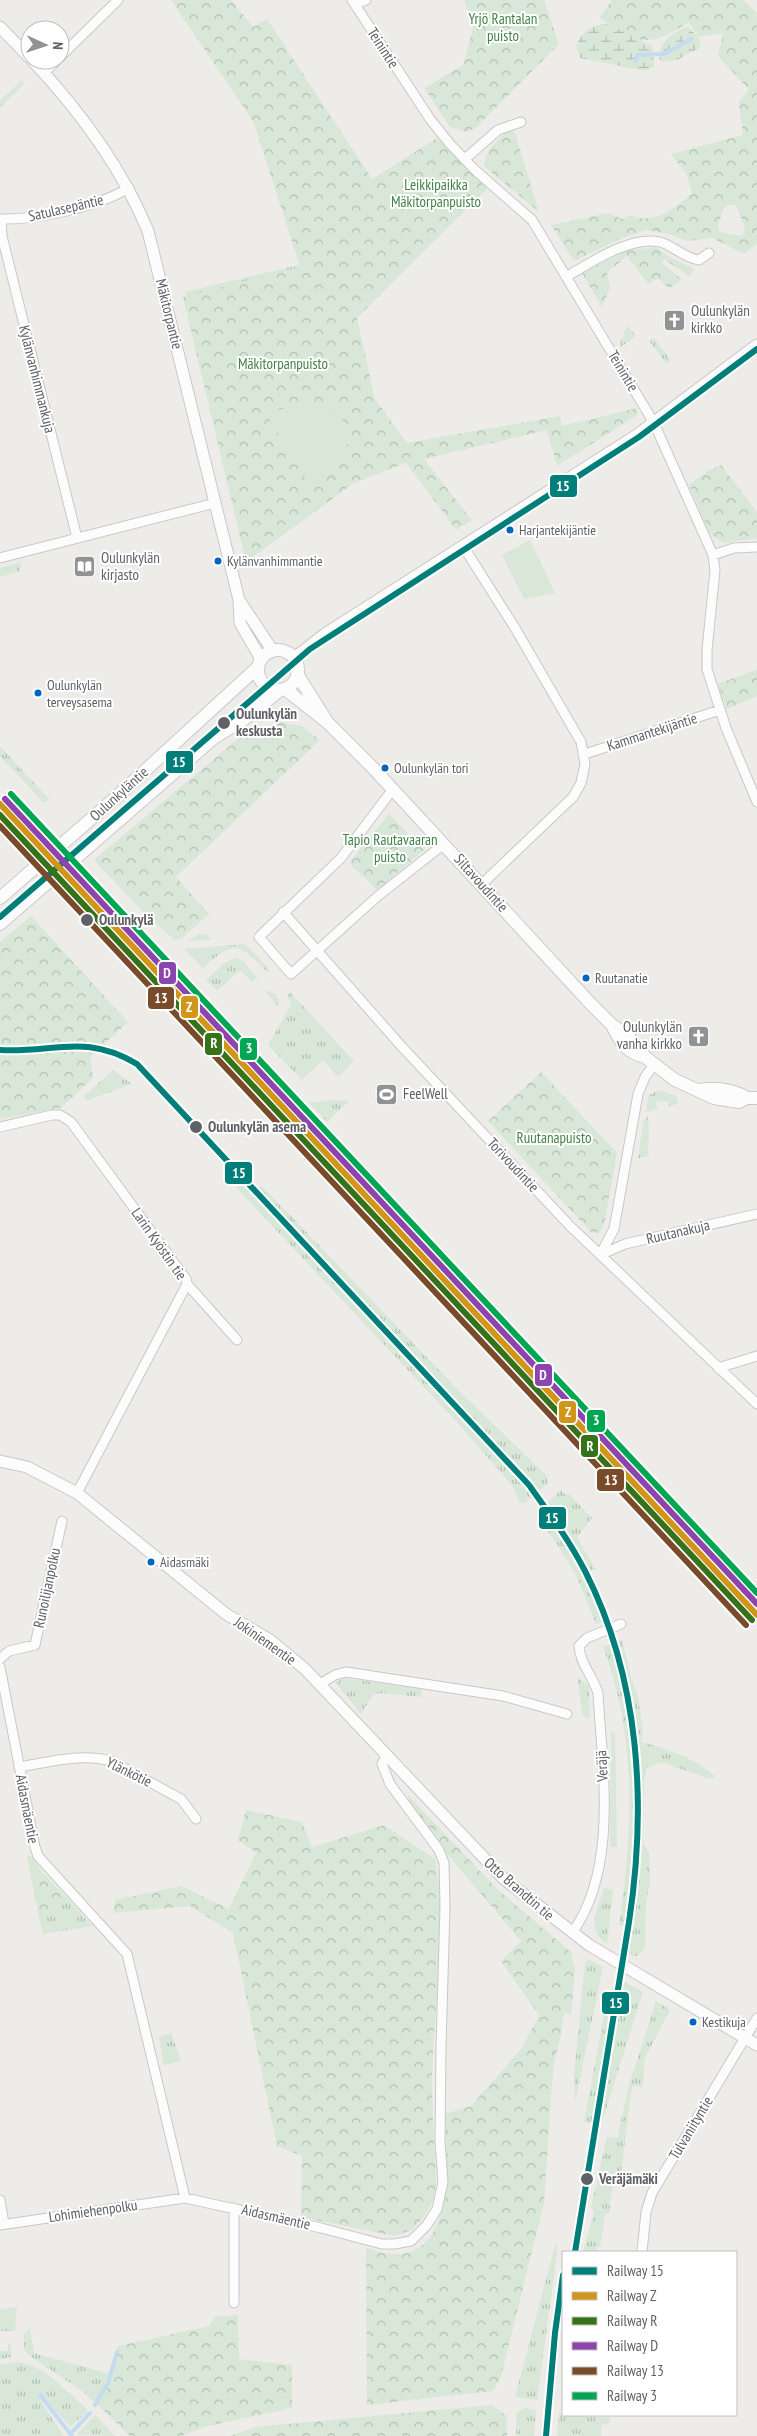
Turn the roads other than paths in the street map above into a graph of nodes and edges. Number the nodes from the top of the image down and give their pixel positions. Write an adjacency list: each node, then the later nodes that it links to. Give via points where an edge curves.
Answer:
1 (118, 0): 5 (street)
2 (366, 0): 3 (street)
3 (353, 2): 11 (street, Teinintie, via 430,119)
4 (0, 27): 6 (street, Mäkitorpantie)
5 (70, 47)
6 (20, 48)
7 (41, 70): 9 (street, Mäkitorpantie)
8 (47, 70): 9 (street)
9 (44, 73): 12 (street, Mäkitorpantie, via 80,114)
10 (521, 122): 11 (street, via 498,130)
11 (465, 159): 15 (street, Teinintie, via 532,220)
12 (129, 188): 13 (street, Satulasepäntie, via 109,198 42,216); 18 (street, Mäkitorpantie, via 154,252)
13 (1, 219): 19 (street, Kylänvanhimmankuja, via 2,236)
14 (709, 253): 15 (street, via 699,260 692,259 671,246 648,241 623,247)
15 (566, 277): 17 (street, Teinintie)
16 (757, 345): 17 (street)
17 (654, 423): 20 (street); 22 (street, Teinintie)
18 (215, 503): 19 (street); 24 (street, Mäkitorpantie)
19 (77, 538): 23 (street)
20 (463, 546): 26 (street, via 325,634); 32 (street, via 564,710)
21 (757, 547): 22 (street, via 734,548)
22 (713, 555): 30 (street, Teinintie, via 715,570 707,650 708,669)
23 (0, 558)
24 (238, 600): 25 (street, Mäkitorpantie); 27 (street, Mäkitorpantie, via 240,623)
25 (273, 650): 26 (main road, via 286,652); 27 (main road)
26 (294, 658): 28 (main road)
27 (259, 664): 29 (main road, via 263,685); 37 (main road, Oulunkyläntie, via 114,800)
28 (297, 674): 29 (main road, via 293,683); 31 (main road, Siltavoudintie)
29 (282, 690): 31 (main road, Siltavoudintie); 39 (main road, Oulunkyläntie, via 215,737)
30 (720, 710): 32 (street, Kammantekijäntie); 34 (street, Teinintie)
31 (327, 722): 33 (main road, Siltavoudintie)
32 (584, 754): 36 (street, via 584,774 573,797)
33 (393, 789): 35 (main road, Siltavoudintie); 38 (street, via 341,858)
34 (757, 802)
35 (444, 844): 36 (main road, Siltavoudintie); 40 (street, via 378,896)
36 (482, 884): 41 (main road, Siltavoudintie)
37 (0, 898)
38 (283, 912): 40 (street, Torivoudintie); 40 (street, via 259,937 291,974)
39 (0, 924)
40 (317, 952): 45 (street, Torivoudintie, via 403,1048)
41 (649, 1061): 42 (main road, Siltavoudintie, via 675,1080 700,1090 710,1088); 45 (street, via 638,1094 614,1229)
42 (752, 1098)
43 (0, 1127): 46 (street, Larin Kyöstin tie, via 52,1115 60,1115 71,1122)
44 (757, 1214): 45 (street, Ruutanakuja, via 625,1244)
45 (600, 1255): 49 (street, Torivoudintie)
46 (187, 1284): 47 (street); 52 (street, Larin Kyöstin tie)
47 (236, 1340)
48 (757, 1356): 49 (street)
49 (718, 1368): 50 (street, Torivoudintie)
50 (757, 1404)
51 (0, 1461): 52 (street, Jokiniementie, via 27,1467)
52 (77, 1493): 57 (street, Jokiniementie, via 226,1614 270,1640)
53 (62, 1521): 55 (street, Runoilijanpolku, via 35,1645 9,1652)
54 (621, 1624): 63 (street, Veräjä, via 587,1638 579,1646 582,1663 598,1693 603,1818 595,1887)
55 (0, 1659)
56 (0, 1667): 58 (street)
57 (320, 1684): 59 (street, via 346,1672 503,1696); 60 (street, Otto Brandtin tie)
58 (2, 1685): 61 (street, Aidasmäentie)
59 (567, 1714)
60 (386, 1756): 63 (street, Otto Brandtin tie, via 504,1879); 69 (street, Aidasmäentie, via 382,1764 390,1784 439,1850 444,1863 446,1893 440,2047 443,2182 437,2209 411,2241 382,2244)
61 (19, 1767): 62 (street, Ylänkötie, via 76,1757 98,1757 181,1799); 67 (street, Aidasmäentie, via 38,1856 127,1954)
62 (196, 1819)
63 (572, 1933): 65 (street, Otto Brandtin tie, via 628,1970)
64 (757, 2018): 65 (street)
65 (745, 2038): 66 (street, Otto Brandtin tie); 71 (street, Tulvaniityntie, via 652,2193 646,2212)
66 (757, 2045)
67 (185, 2198): 69 (street, Aidasmäentie); 70 (street, Lohimiehenpolku)
68 (0, 2200): 70 (street)
69 (234, 2208): 72 (street)
70 (2, 2224)
71 (642, 2251)
72 (234, 2303)

